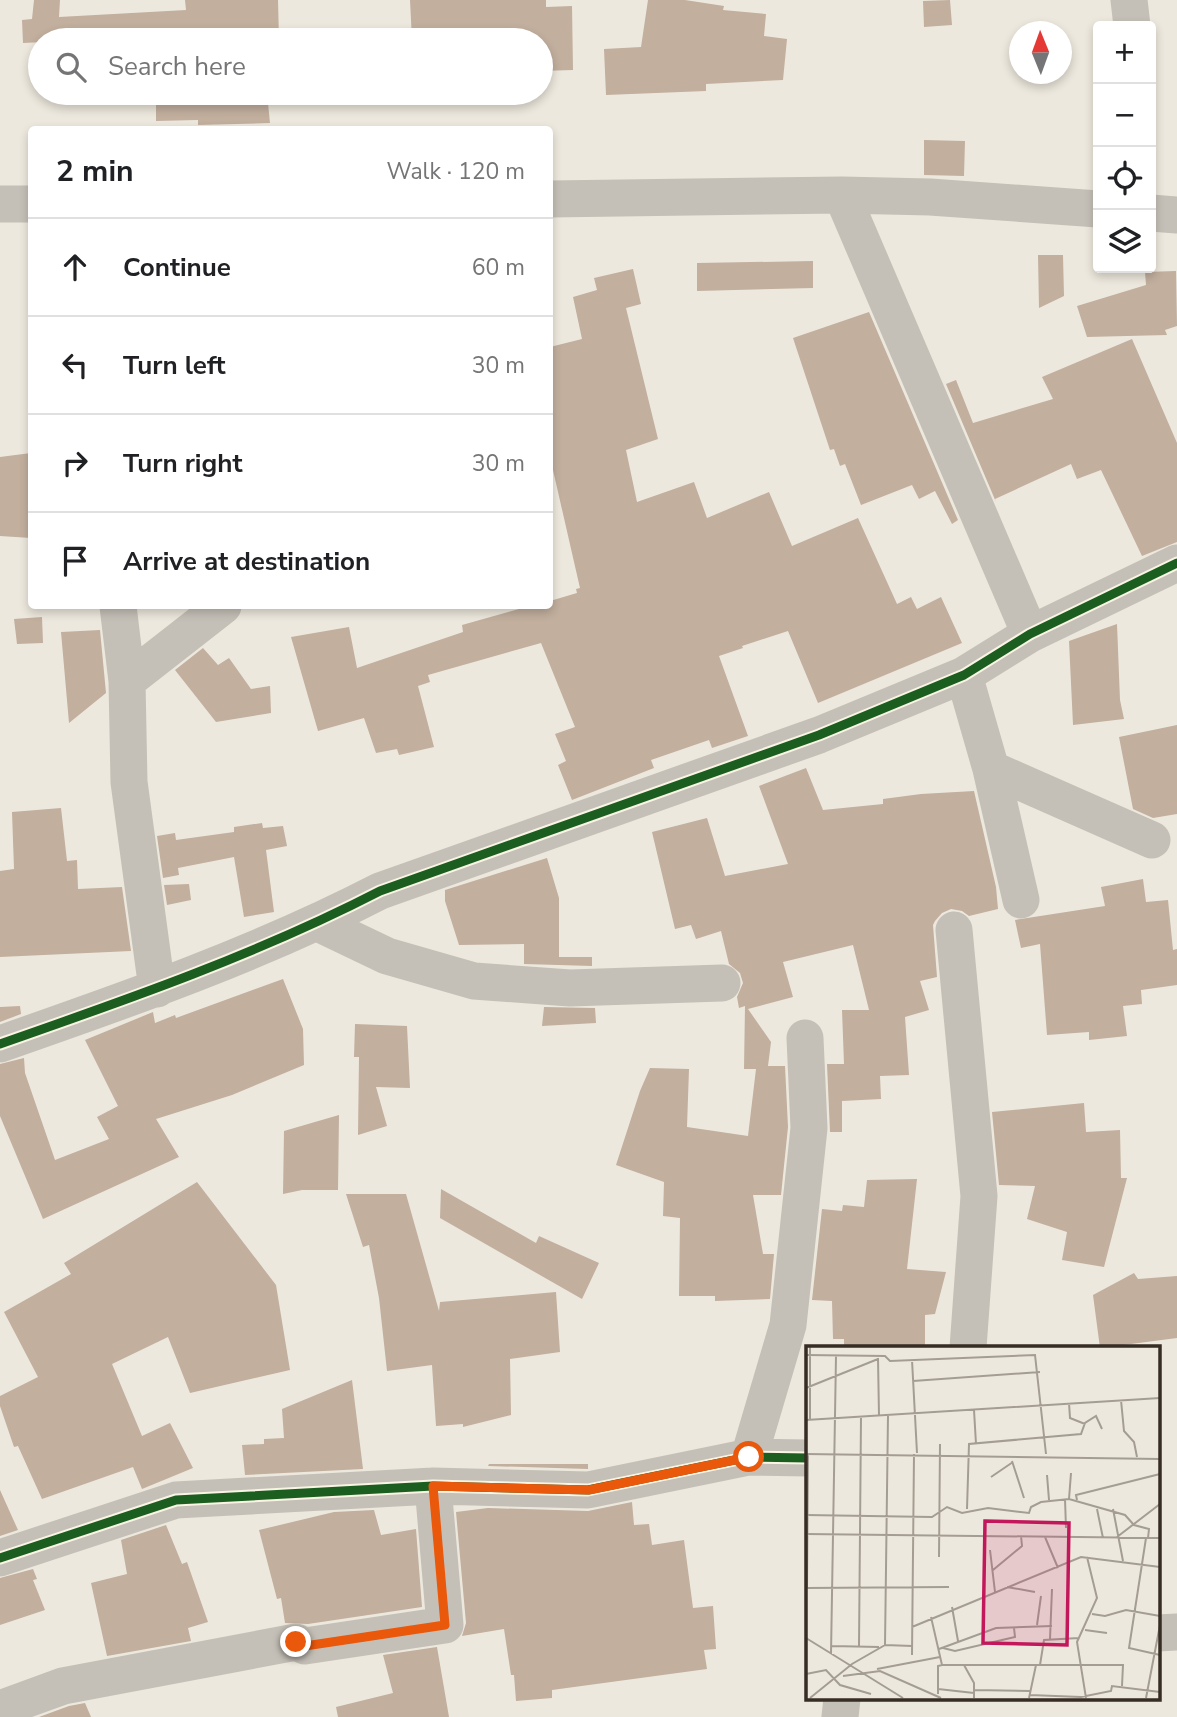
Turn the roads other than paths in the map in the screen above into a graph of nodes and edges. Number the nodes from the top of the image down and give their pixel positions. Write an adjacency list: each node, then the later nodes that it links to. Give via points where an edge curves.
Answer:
1 (1129, 0): 2 (street)
2 (1131, 21)
3 (842, 195): 4 (street); 7 (street); 13 (street)
4 (553, 199)
5 (0, 204): 6 (street)
6 (28, 204)
7 (1093, 209)
8 (1156, 213): 9 (street)
9 (1177, 215)
10 (1177, 563): 13 (street)
11 (118, 609): 15 (street)
12 (219, 609): 15 (street)
13 (1030, 634): 14 (street)
14 (964, 674): 16 (street); 19 (street, via 819,735 380,891)
15 (127, 681): 22 (street, via 129,782)
16 (991, 769): 17 (street); 18 (street)
17 (1152, 840)
18 (1021, 900)
19 (318, 923): 21 (street, via 387,956 474,981 570,988); 22 (street)
20 (954, 930): 25 (street, via 979,1196)
21 (722, 983)
22 (158, 989): 24 (street)
23 (806, 1038): 26 (street, via 809,1128 788,1325)
24 (0, 1044)
25 (968, 1346)
26 (749, 1457): 27 (street); 28 (street, via 589,1490)
27 (806, 1458)
28 (433, 1486): 29 (street, via 176,1500); 30 (street, via 445,1625 305,1646 296,1642 147,1668 63,1685)
29 (0, 1558)
30 (0, 1709)

